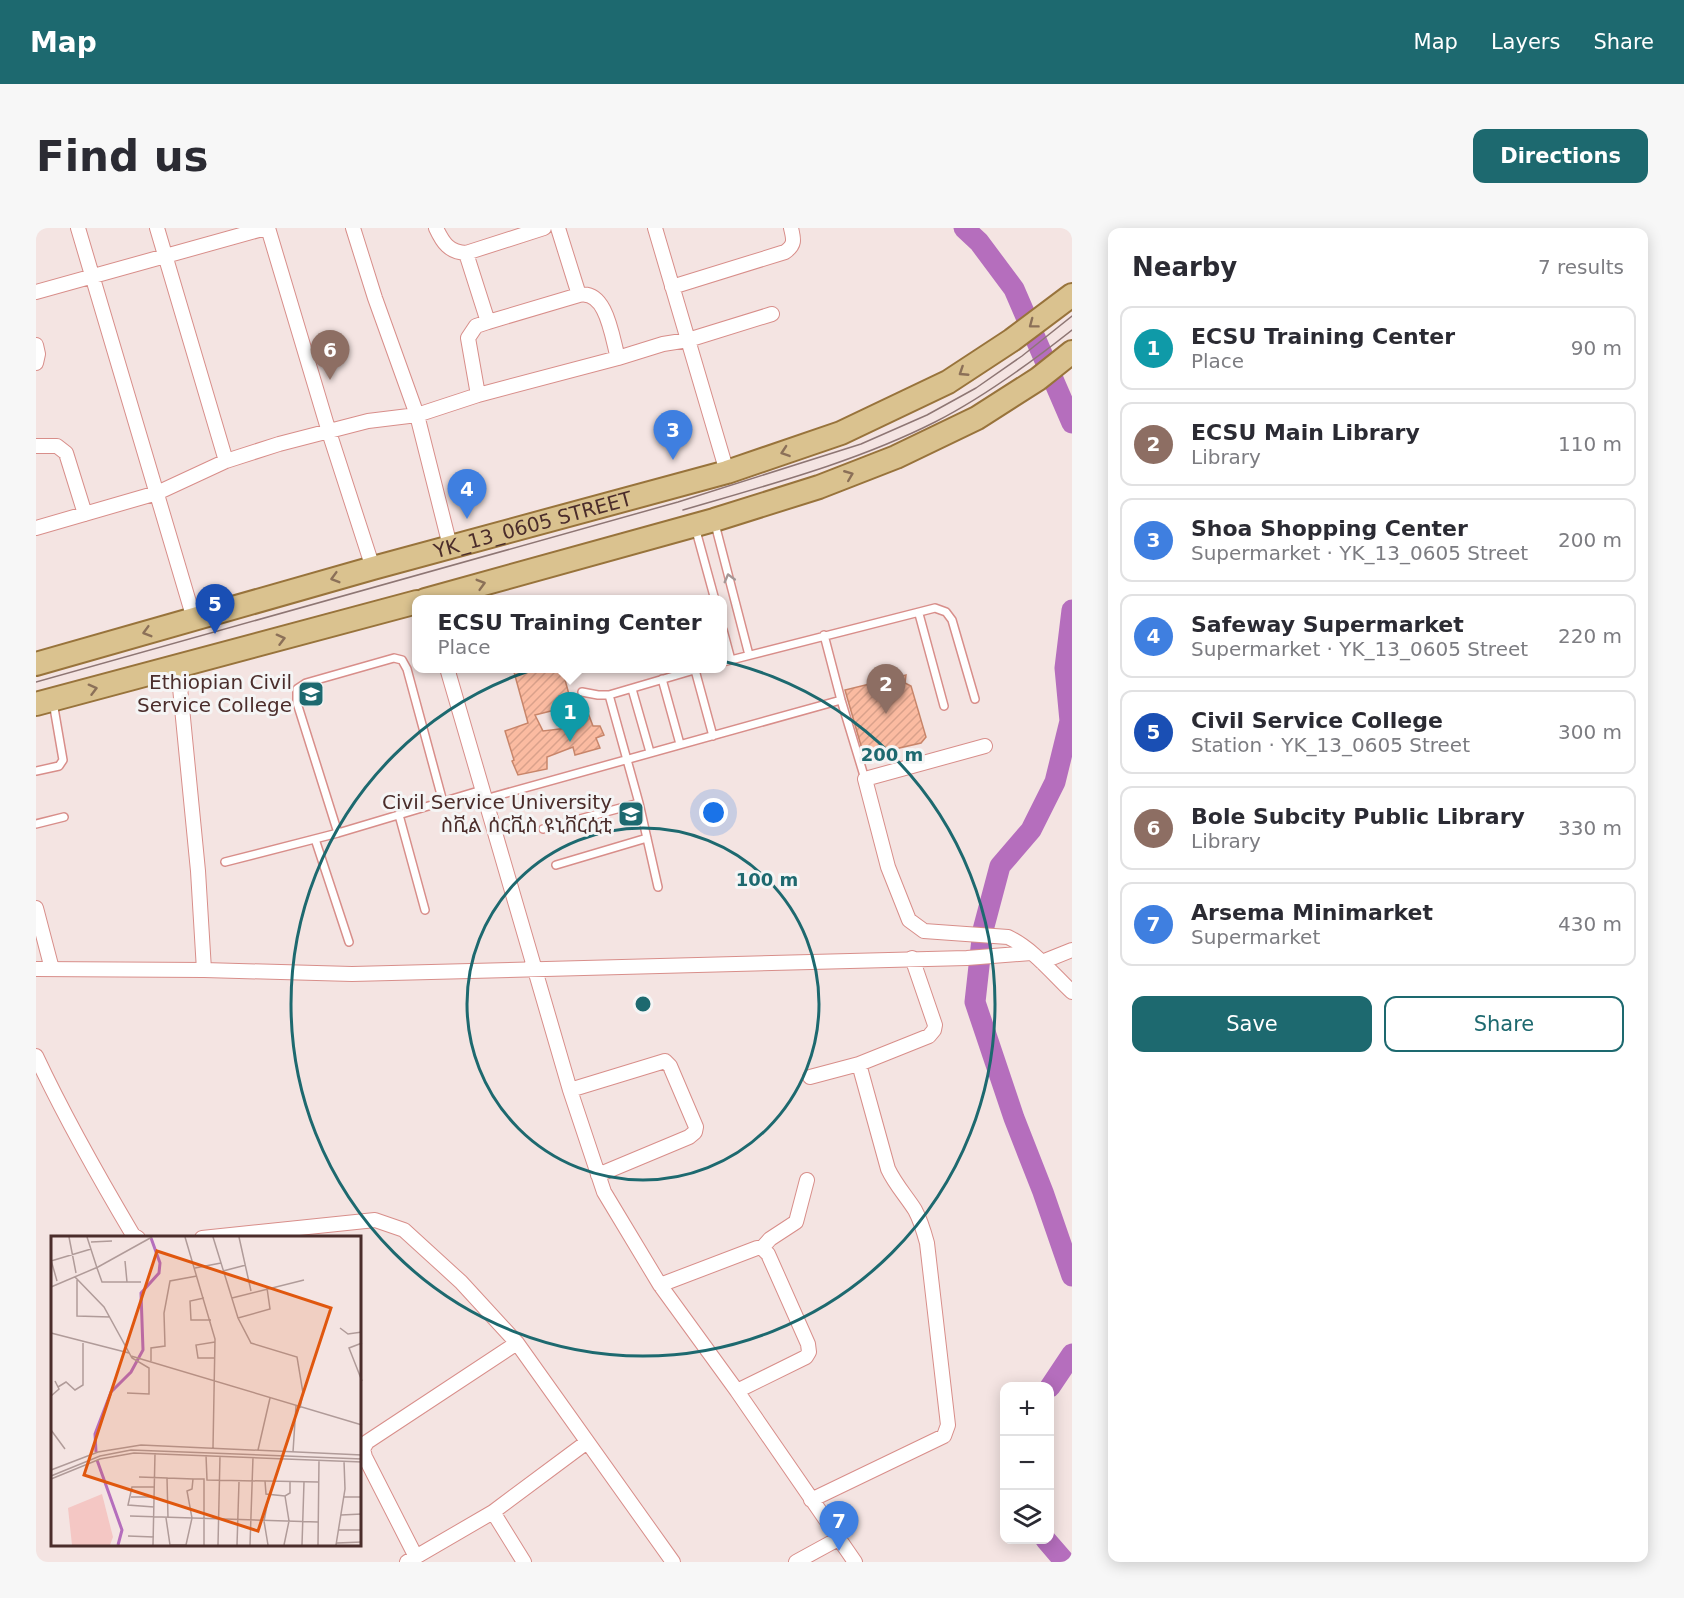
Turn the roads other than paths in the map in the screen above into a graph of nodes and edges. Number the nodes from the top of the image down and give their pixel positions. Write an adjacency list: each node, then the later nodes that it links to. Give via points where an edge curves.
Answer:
1 (78, 228): 13 (street)
2 (157, 228): 12 (street)
3 (267, 228): 12 (street); 27 (street)
4 (353, 228): 26 (street)
5 (436, 228): 11 (street, via 448,248)
6 (544, 228): 11 (street)
7 (558, 228): 16 (street)
8 (671, 228): 10 (street)
9 (791, 228): 14 (street, via 792,247 784,252)
10 (655, 230): 14 (street)
11 (466, 253): 19 (street)
12 (166, 256): 13 (street); 29 (street)
13 (92, 276): 15 (street); 31 (street)
14 (672, 287): 20 (street)
15 (36, 292)
16 (579, 295): 19 (street); 23 (street, via 595,296 602,304)
17 (1063, 302): 30 (main road, YK_13_0605 STREET, one-way to 30, via 948,382 841,433)
18 (772, 314): 20 (street)
19 (488, 322): 25 (street, via 476,326 468,338)
20 (688, 340): 23 (street); 30 (street)
21 (36, 345): 24 (street)
22 (1072, 352): 33 (main road, one-way to 22, via 819,487 896,457 977,417 1038,379)
23 (618, 358): 25 (street)
24 (36, 363)
25 (478, 394): 26 (street)
26 (417, 415): 27 (street); 35 (street)
27 (329, 432): 29 (street); 36 (street)
28 (37, 442): 32 (street, via 57,446 66,453)
29 (226, 461): 31 (street)
30 (727, 472): 35 (main road, YK_13_0605 STREET)
31 (157, 493): 32 (street); 41 (street)
32 (85, 514): 34 (street)
33 (704, 522): 37 (main road, one-way to 33); 38 (lane); 43 (lane, one-way to 33)
34 (36, 528)
35 (450, 546): 36 (main road, YK_13_0605 STREET)
36 (373, 568): 41 (main road, YK_13_0605 STREET, one-way to 41)
37 (440, 595)
38 (714, 595)
39 (412, 603): 46 (main road, one-way to 39)
40 (919, 614): 42 (lane); 54 (lane, via 935,608 946,612 952,620); 57 (lane)
41 (194, 619): 45 (main road, YK_13_0605 STREET, one-way to 45)
42 (824, 635): 43 (lane); 55 (lane)
43 (749, 655): 44 (lane)
44 (727, 661)
45 (36, 664)
46 (178, 667): 56 (main road, one-way to 46); 86 (street)
47 (448, 673): 65 (street)
48 (684, 673): 50 (lane)
49 (699, 673): 58 (lane)
50 (662, 679): 51 (lane); 59 (lane)
51 (632, 689): 53 (lane); 61 (lane)
52 (582, 692): 53 (lane)
53 (609, 695): 62 (lane)
54 (975, 699)
55 (841, 700): 58 (lane); 64 (lane)
56 (44, 702): 63 (lane, via 63,760 58,766)
57 (944, 706)
58 (713, 736): 59 (lane)
59 (680, 744): 61 (lane)
60 (986, 746): 64 (street)
61 (650, 752): 62 (lane)
62 (626, 760): 65 (lane); 67 (lane)
63 (36, 771)
64 (865, 779): 82 (street, via 888,867 909,920 924,931 1008,937)
65 (483, 795): 66 (lane); 87 (street)
66 (443, 802): 68 (lane); 72 (lane, via 402,660 394,658 306,683 297,689 297,703)
67 (639, 803): 71 (lane); 73 (lane)
68 (399, 814): 72 (lane); 79 (lane)
69 (64, 817): 70 (lane)
70 (36, 824)
71 (543, 829)
72 (338, 833): 74 (lane)
73 (647, 838): 76 (lane); 77 (lane)
74 (315, 839): 75 (lane); 80 (lane)
75 (225, 862)
76 (556, 865)
77 (657, 887)
78 (36, 908): 85 (street)
79 (425, 910)
80 (349, 942)
81 (1072, 950): 82 (street)
82 (1036, 957): 83 (street); 88 (street)
83 (912, 958): 87 (street); 90 (street, via 934,1030 929,1036)
84 (36, 969): 85 (street)
85 (52, 969): 86 (street)
86 (204, 970): 87 (street, via 352,974)
87 (536, 970): 92 (street)
88 (1072, 992)
89 (36, 1056): 95 (street, via 57,1102)
90 (860, 1064): 91 (street); 102 (street, via 888,1169 915,1210 927,1243 948,1425 944,1436)
91 (810, 1077)
92 (570, 1090): 93 (street); 93 (street, via 665,1061 696,1127 689,1137)
93 (598, 1175): 98 (street, via 604,1192)
94 (807, 1179): 97 (street, via 796,1222)
95 (135, 1236)
96 (221, 1236): 99 (street, via 375,1220 390,1224 404,1230 461,1281)
97 (762, 1248): 98 (street); 100 (street, via 809,1352)
98 (660, 1285): 100 (street)
99 (518, 1343): 101 (street); 105 (street, via 367,1442 363,1449)
100 (737, 1391): 102 (street)
101 (587, 1442): 103 (street); 107 (street)
102 (811, 1500): 104 (street)
103 (493, 1512): 105 (street); 106 (street)
104 (838, 1539): 108 (street); 109 (street)
105 (411, 1559)
106 (524, 1562)
107 (673, 1562)
108 (796, 1562)
109 (855, 1562)

